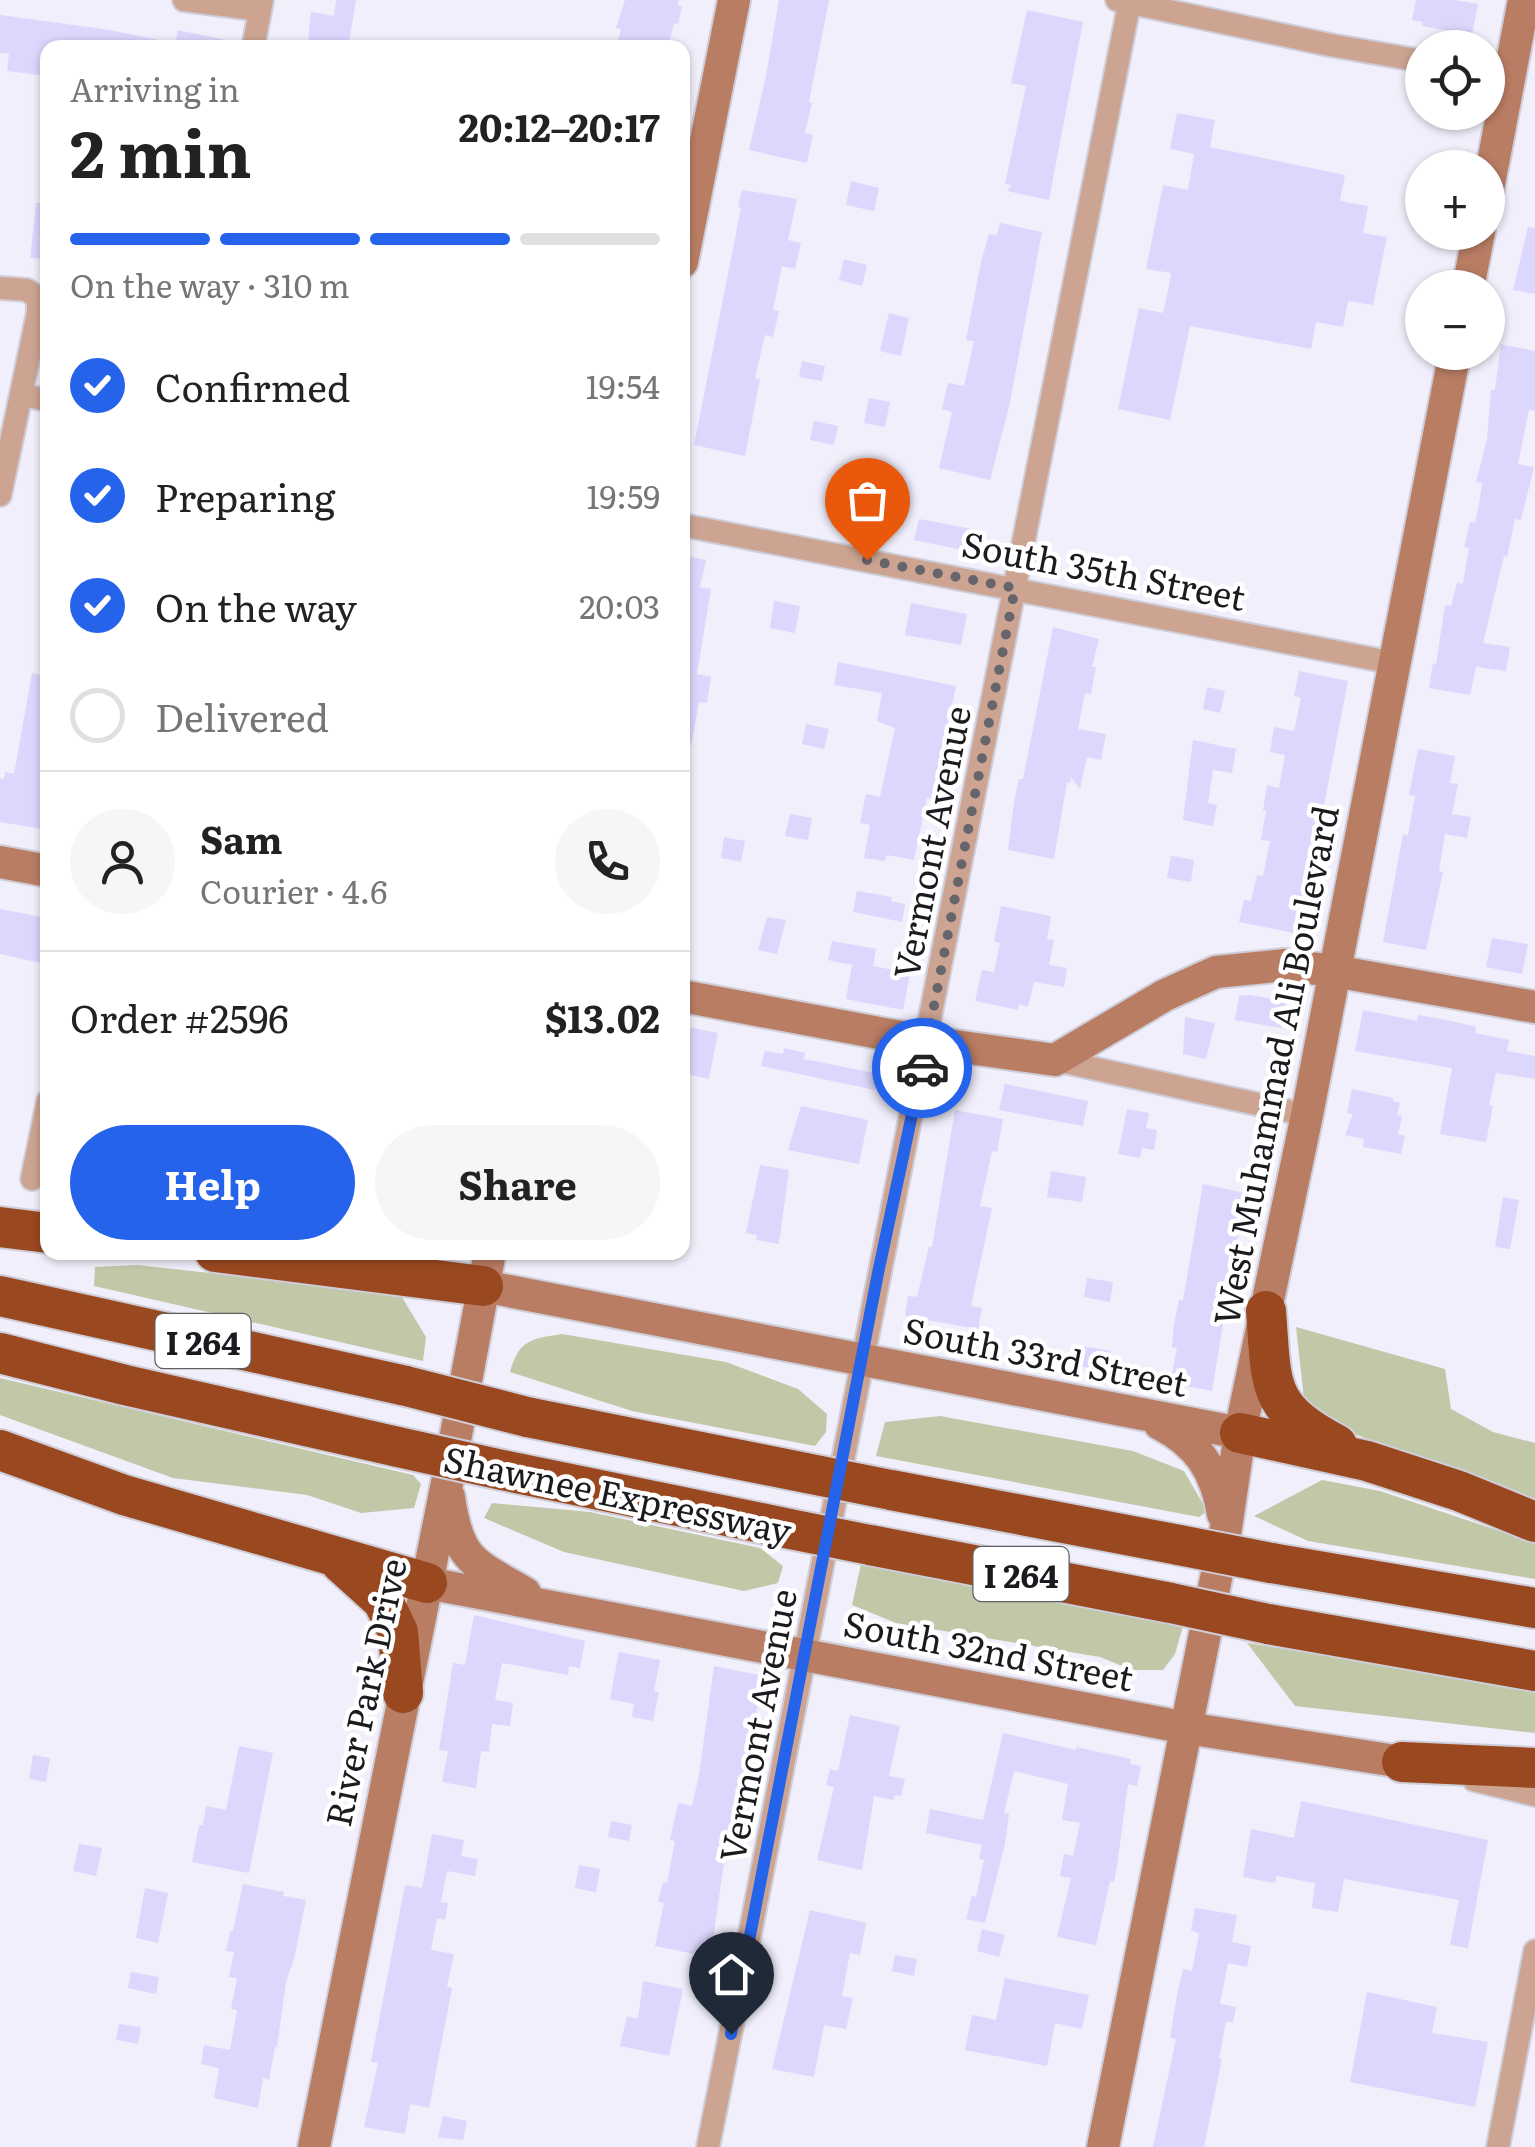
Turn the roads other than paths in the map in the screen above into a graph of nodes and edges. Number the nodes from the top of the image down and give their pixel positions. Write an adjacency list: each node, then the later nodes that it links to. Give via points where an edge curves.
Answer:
1 (184, 0): 5 (street)
2 (734, 0): 9 (main road)
3 (1524, 0): 7 (main road)
4 (1126, 1): 8 (street); 16 (street, Vermont Avenue)
5 (261, 5): 6 (street)
6 (254, 40)
7 (1505, 53)
8 (1405, 57)
9 (690, 222)
10 (0, 288): 12 (street, via 38,298)
11 (1451, 370): 17 (main road, West Muhammad Ali Boulevard)
12 (21, 395): 13 (street); 14 (street)
13 (40, 399)
14 (0, 495)
15 (690, 527): 16 (street, South 35th Street)
16 (1015, 588): 17 (street, South 35th Street); 23 (street, Vermont Avenue)
17 (1394, 664): 20 (main road, West Muhammad Ali Boulevard)
18 (0, 862): 19 (main road)
19 (40, 870)
20 (1334, 971): 22 (main road); 24 (main road, via 1284,965 1216,972); 25 (main road, West Muhammad Ali Boulevard)
21 (690, 998): 23 (main road)
22 (1535, 1008)
23 (927, 1042): 24 (main road); 35 (street, Vermont Avenue)
24 (1055, 1060): 25 (street)
25 (1307, 1115): 33 (main road, West Muhammad Ali Boulevard)
26 (40, 1140): 27 (street)
27 (32, 1178)
28 (0, 1228): 29 (highway)
29 (40, 1232)
30 (342, 1260): 31 (highway)
31 (487, 1269): 35 (main road, South 33rd Street); 40 (main road, River Park Drive)
32 (0, 1296): 46 (highway, Shawnee Expressway / I 264, bridge, via 527,1417)
33 (1266, 1311): 37 (main road, West Muhammad Ali Boulevard); 39 (highway, via 1272,1382 1281,1404 1306,1428)
34 (0, 1353): 48 (highway, Shawnee Expressway / I 264, bridge, via 502,1470)
35 (863, 1360): 36 (main road, South 33rd Street); 47 (street, Vermont Avenue)
36 (1146, 1416): 37 (main road, South 33rd Street); 42 (main road, via 1199,1450)
37 (1240, 1433): 39 (highway); 42 (main road, West Muhammad Ali Boulevard)
38 (0, 1450): 43 (highway)
39 (1367, 1461): 41 (highway)
40 (448, 1483): 44 (main road, River Park Drive); 45 (main road, via 457,1537 472,1561)
41 (1535, 1522)
42 (1226, 1528): 50 (main road, West Muhammad Ali Boulevard)
43 (338, 1560): 44 (highway); 49 (highway, via 383,1601 398,1632)
44 (427, 1583): 45 (main road, South 32nd Street); 49 (main road, River Park Drive)
45 (551, 1607): 47 (main road, South 32nd Street)
46 (1535, 1608)
47 (805, 1655): 50 (main road, South 32nd Street); 56 (street, Vermont Avenue)
48 (1535, 1671)
49 (403, 1693): 55 (main road, River Park Drive)
50 (1186, 1728): 51 (main road, South 32nd Street); 57 (main road, West Muhammad Ali Boulevard)
51 (1402, 1762): 52 (highway); 53 (street, South 32nd Street)
52 (1535, 1768)
53 (1535, 1795)
54 (1535, 1951): 58 (street)
55 (314, 2147)
56 (708, 2147)
57 (1103, 2147)
58 (1498, 2147)

